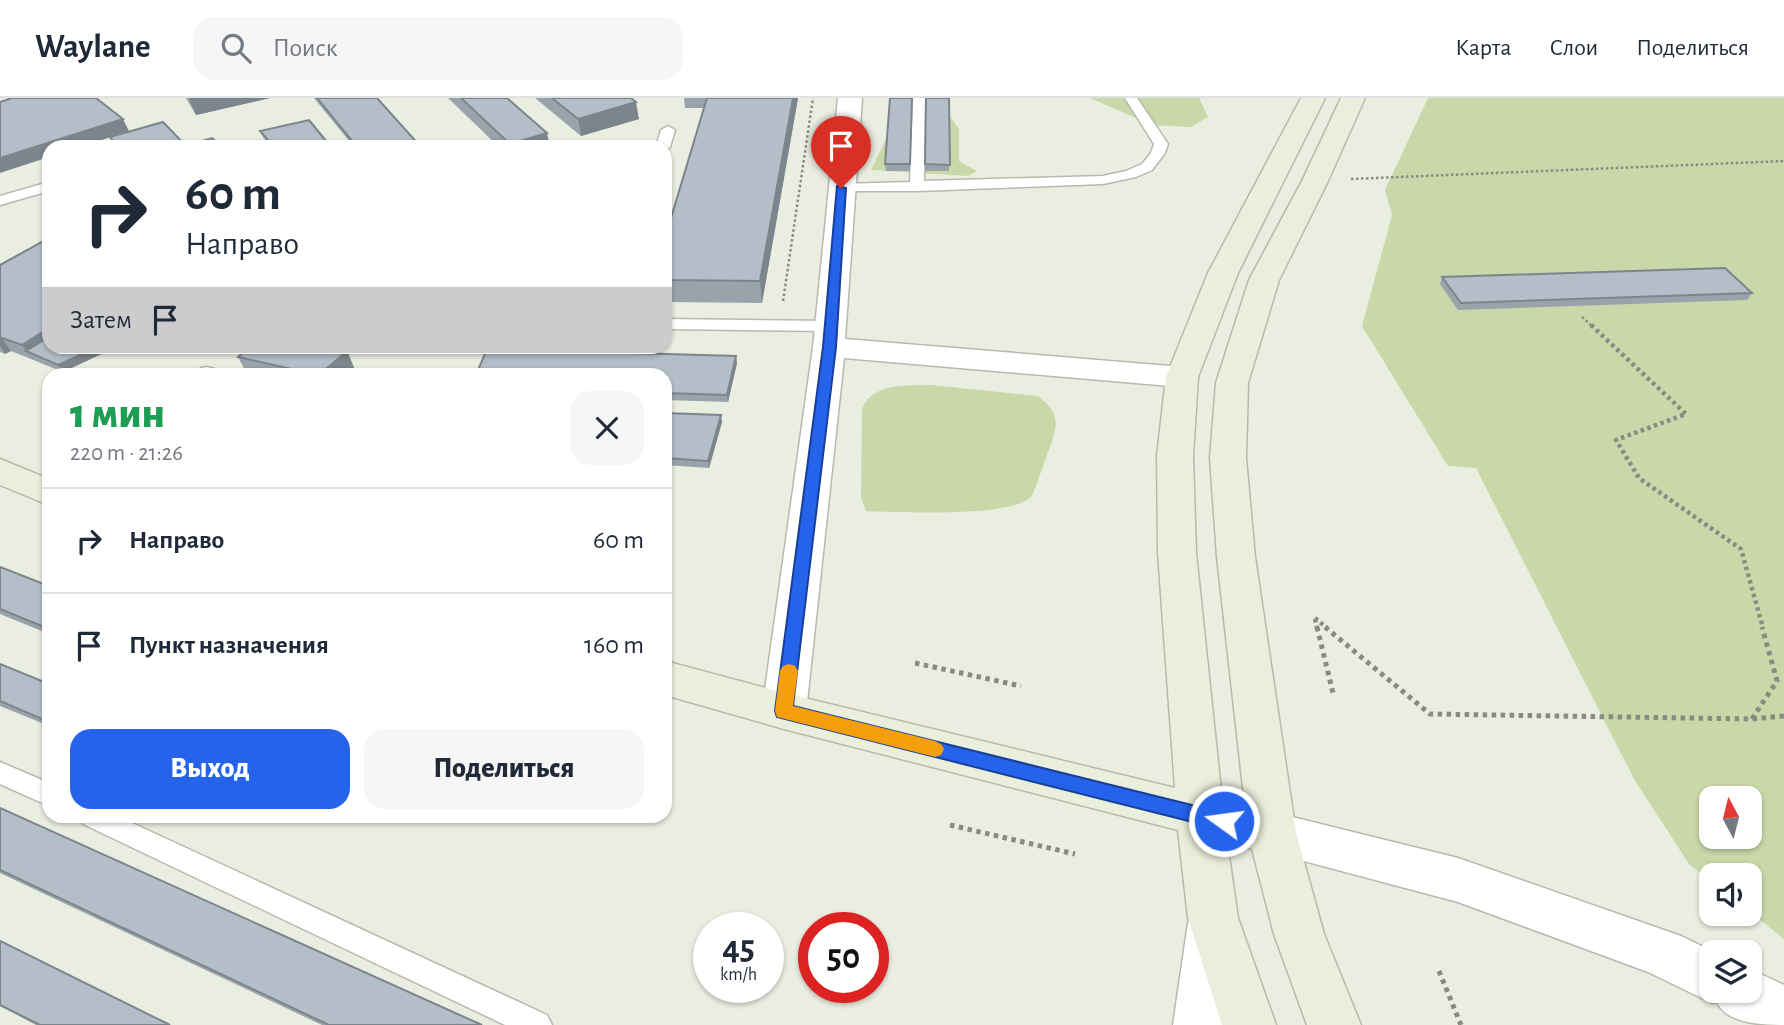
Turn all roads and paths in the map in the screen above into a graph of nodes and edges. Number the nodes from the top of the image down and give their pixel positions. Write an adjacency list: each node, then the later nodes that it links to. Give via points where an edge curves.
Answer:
1 (813, 98): 17 (path)
2 (850, 98): 13 (street)
3 (919, 98): 11 (lane)
4 (1131, 98): 11 (lane, via 1161,144 1159,156 1137,172 1103,180)
5 (1313, 98): 19 (main road, via 1223,273)
6 (1353, 98): 34 (main road, via 1264,280 1232,383 1228,458 1236,557)
7 (668, 130): 8 (lane)
8 (665, 140)
9 (1784, 161): 10 (path)
10 (1350, 179)
11 (917, 187): 13 (lane)
12 (42, 188): 14 (lane)
13 (841, 188): 18 (street)
14 (0, 201)
15 (1583, 317): 28 (path, via 1686,414 1616,440 1639,478 1741,549 1777,681)
16 (672, 324): 17 (lane)
17 (779, 325): 18 (lane)
18 (830, 336): 19 (street); 26 (street)
19 (1182, 377): 31 (main road, via 1175,456 1177,553)
20 (0, 471): 21 (main road)
21 (42, 490)
22 (915, 663): 24 (path)
23 (672, 680): 26 (main road)
24 (1021, 686)
25 (1333, 693): 28 (path, via 1315,618 1430,713)
26 (784, 711): 31 (main road)
27 (1784, 716): 28 (path)
28 (1752, 719)
29 (0, 772): 30 (lane)
30 (42, 792)
31 (1200, 816): 34 (main road); 36 (main road)
32 (107, 823): 41 (lane)
33 (950, 825): 35 (path)
34 (1272, 833): 38 (street, via 1458,880 1662,953); 44 (main road, via 1299,934)
35 (1074, 855)
36 (1213, 918): 42 (street); 43 (main road)
37 (1439, 971): 45 (path)
38 (1699, 972)
39 (1762, 1002): 40 (street)
40 (1784, 1013)
41 (537, 1025)
42 (1200, 1025)
43 (1249, 1025)
44 (1334, 1025)
45 (1461, 1025)

